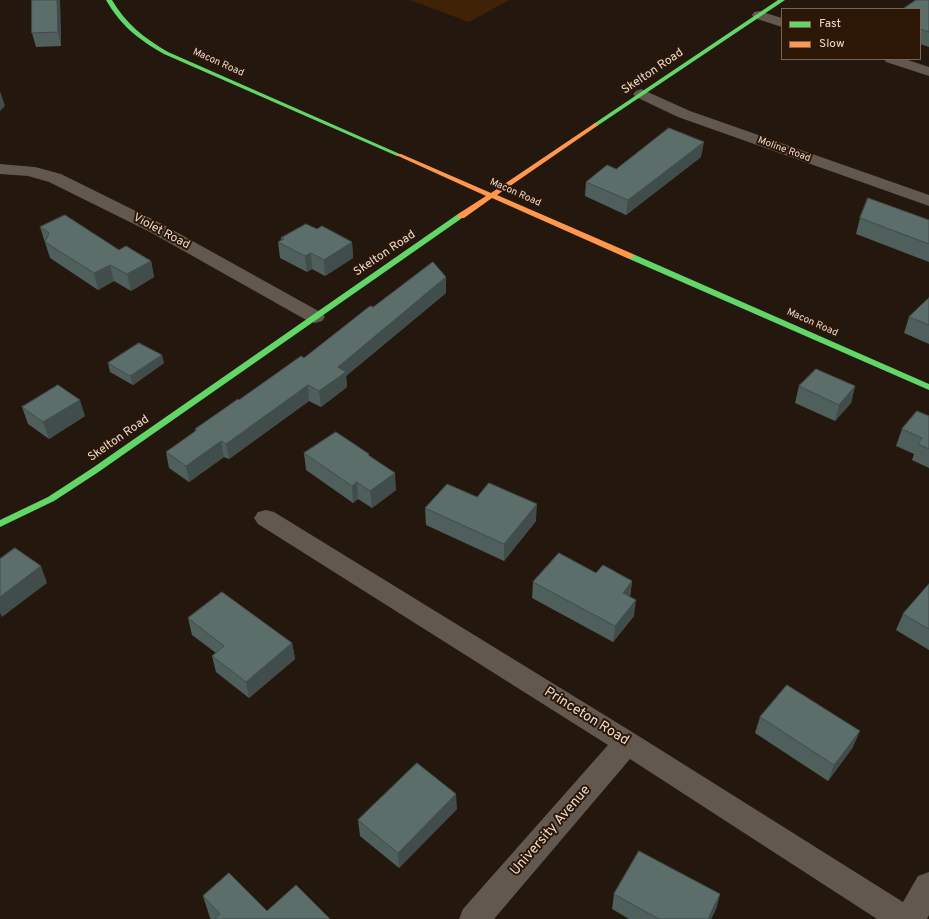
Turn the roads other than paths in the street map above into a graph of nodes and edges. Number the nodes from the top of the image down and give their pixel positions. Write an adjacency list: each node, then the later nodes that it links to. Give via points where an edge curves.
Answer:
1 (108, 0): 9 (street, Macon Road, via 126,28 144,42)
2 (782, 0): 3 (street, Skelton Road)
3 (759, 15): 4 (street); 7 (street, Skelton Road)
4 (781, 23)
5 (894, 60): 6 (street)
6 (929, 72)
7 (641, 94): 9 (street, Skelton Road); 10 (street, Moline Road, via 684,114)
8 (0, 169): 11 (street, Violet Road, via 26,170 55,178 156,228)
9 (492, 195): 11 (street, Skelton Road); 12 (street, Macon Road)
10 (929, 201)
11 (315, 317): 14 (street, Skelton Road, via 94,471 50,499)
12 (929, 387)
13 (266, 518): 15 (street, Princeton Road)
14 (0, 524)
15 (627, 743): 17 (street, University Avenue); 18 (street, Princeton Road)
16 (929, 886): 19 (street)
17 (474, 919)
18 (904, 919)
19 (910, 919)

